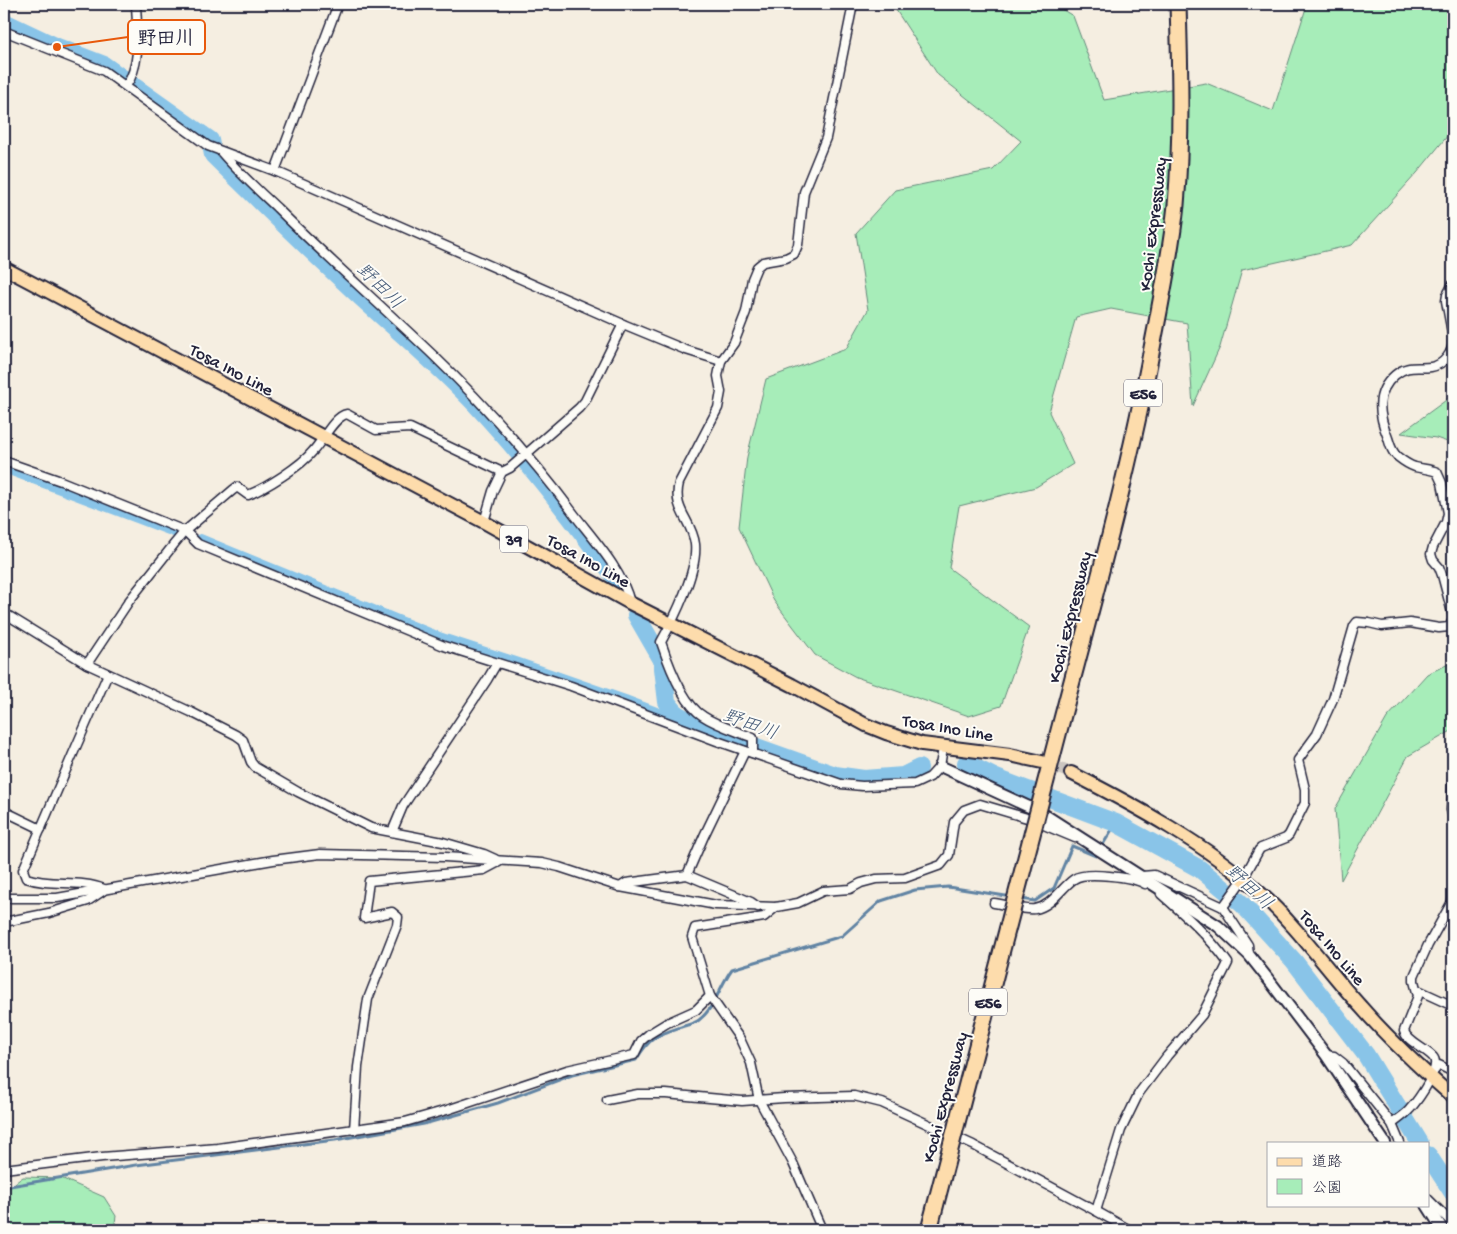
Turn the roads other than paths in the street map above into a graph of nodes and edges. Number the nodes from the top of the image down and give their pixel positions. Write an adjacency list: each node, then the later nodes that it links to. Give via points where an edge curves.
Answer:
1 (136, 4): 6 (street, via 135,71)
2 (338, 4): 8 (street)
3 (853, 4): 13 (street, via 826,138 804,192 798,245 794,254 756,267 743,320 734,343)
4 (1178, 4): 30 (highway, Kochi Expressway / E56, via 1180,146 1176,206 1163,291 1131,446)
5 (4, 31): 6 (street, via 104,71)
6 (126, 86): 7 (street)
7 (215, 149): 8 (street); 15 (street, via 474,395)
8 (275, 171): 11 (street)
9 (4, 268): 14 (main road, Tosa Ino Line / 39)
10 (1453, 284): 12 (street, via 1446,301)
11 (623, 324): 13 (street); 15 (street, via 585,401)
12 (1453, 339): 22 (street, via 1451,352 1436,366 1411,367 1394,375 1386,385 1379,405 1380,420 1393,453 1410,465 1437,472 1442,483 1448,516 1431,554 1442,575)
13 (721, 361): 23 (street, via 718,408 676,492 695,546 691,574)
14 (324, 438): 17 (street, via 331,426 347,414 376,430 410,428); 18 (main road, Tosa Ino Line / 39); 19 (street, via 305,459 259,491 248,495 237,488 233,490)
15 (526, 454): 17 (street); 20 (street, via 612,566 627,589)
16 (4, 461): 19 (street)
17 (502, 472): 18 (street)
18 (484, 522): 20 (main road, Tosa Ino Line / 39)
19 (185, 531): 24 (street, via 198,544 283,580 444,646); 25 (street, via 129,601)
20 (630, 603): 23 (main road, Tosa Ino Line / 39)
21 (4, 613): 25 (street)
22 (1453, 618): 41 (street, via 1449,627 1439,628 1410,623 1389,626 1357,622 1333,699 1317,734 1298,760 1305,789 1304,807 1289,836 1262,848)
23 (672, 624): 27 (main road, Tosa Ino Line / 39, via 866,725); 28 (street, via 662,642 671,670 686,697 701,716 753,738)
24 (497, 663): 28 (street, via 571,686); 36 (street, via 403,806)
25 (87, 664): 26 (street)
26 (108, 674): 35 (street); 36 (street, via 236,735 243,740 255,767 298,792 358,823)
27 (943, 748): 29 (street); 30 (main road, Tosa Ino Line / 39, via 1010,755)
28 (749, 752): 29 (street, via 841,784 862,786 915,784 930,777); 39 (street)
29 (940, 766): 37 (street, via 1040,812)
30 (1045, 768): 71 (highway, Kochi Expressway / E56, bridge)
31 (1071, 773): 41 (main road, Tosa Ino Line, via 1192,841 1228,866)
32 (1453, 777): 34 (street)
33 (4, 811): 35 (street)
34 (1453, 817)
35 (41, 828): 43 (street, via 23,870 26,878 36,882 93,885)
36 (392, 832): 38 (street, via 443,842)
37 (1090, 844): 40 (street); 48 (street, via 1027,818 980,804 964,810 954,822 949,855 941,865 905,878 876,879 850,889 823,891 798,903)
38 (499, 861): 42 (street, via 559,866); 43 (street, via 320,854); 62 (street, via 484,870 370,881 364,918 392,912 398,917 368,1000 358,1067)
39 (687, 874): 42 (street); 47 (street)
40 (1141, 878): 46 (street, via 1111,875 1077,877 1058,896 1034,910); 49 (street, via 1154,875); 51 (street, via 1218,926); 68 (street, via 1189,918 1228,963 1202,1015 1139,1093 1121,1130)
41 (1241, 882): 49 (street); 57 (main road, Tosa Ino Line, via 1277,910 1360,1007)
42 (620, 887): 47 (street, via 716,905)
43 (104, 889): 44 (street, via 57,898); 50 (street, via 88,902)
44 (4, 898)
45 (1453, 900): 52 (street, via 1414,976)
46 (994, 902)
47 (758, 907): 48 (street)
48 (776, 907): 53 (street, via 764,917 696,928 692,937)
49 (1223, 907): 51 (street, via 1248,945)
50 (4, 922)
51 (1249, 955): 55 (street)
52 (1418, 990): 54 (street); 57 (street, via 1404,1034 1433,1057 1436,1063)
53 (710, 996): 60 (street, via 740,1040 751,1063); 62 (street, via 696,1010 649,1034 634,1055 567,1070 405,1122)
54 (1453, 1006)
55 (1326, 1055): 61 (street, via 1334,1056 1343,1063); 63 (street)
56 (1453, 1072): 57 (street, via 1439,1066)
57 (1432, 1074): 58 (main road, Tosa Ino Line); 61 (street, via 1420,1097)
58 (1453, 1098)
59 (607, 1100): 60 (street, via 638,1094 666,1094)
60 (759, 1100): 68 (street, via 854,1096 882,1103); 70 (street, via 793,1163)
61 (1392, 1124): 64 (street)
62 (354, 1130): 65 (street, via 218,1148)
63 (1384, 1142)
64 (1400, 1142)
65 (4, 1169)
66 (1430, 1201): 69 (street)
67 (1428, 1206): 73 (street)
68 (1096, 1210): 72 (street)
69 (1453, 1224)
70 (822, 1230)
71 (929, 1230)
72 (1130, 1230)
73 (1442, 1230)

